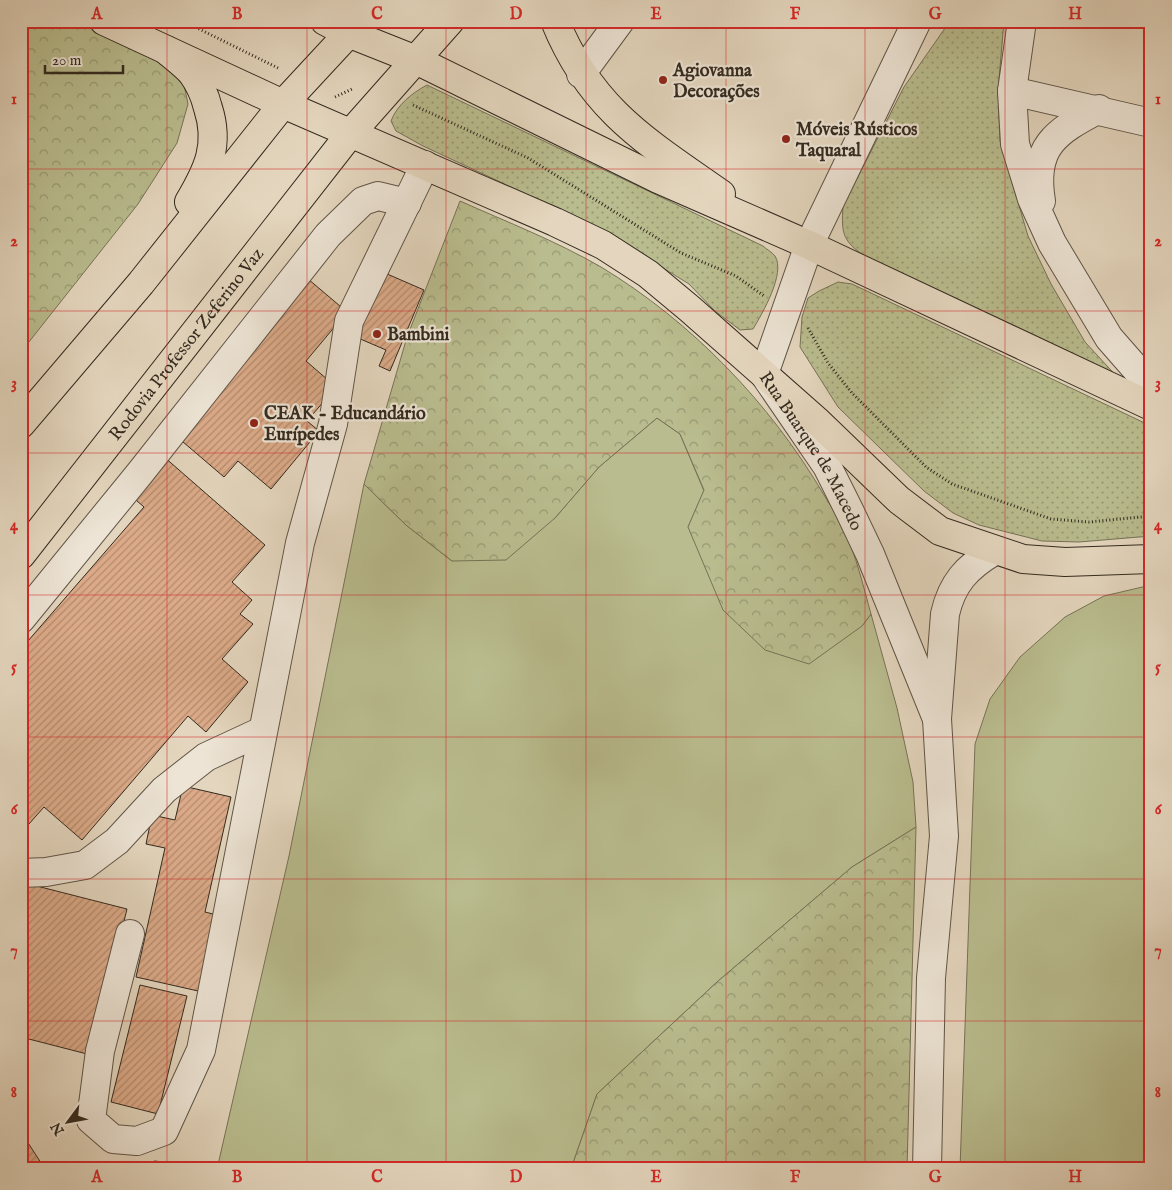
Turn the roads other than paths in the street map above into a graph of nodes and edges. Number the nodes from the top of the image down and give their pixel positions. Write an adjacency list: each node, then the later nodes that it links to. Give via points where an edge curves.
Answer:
1 (104, 21): 8 (main road)
2 (450, 21): 9 (main road, Rodovia Professor Zeferino Vaz)
3 (555, 21): 10 (main road)
4 (620, 21): 10 (street)
5 (1022, 21): 11 (street)
6 (911, 24): 20 (street, Rua Buarque de Macedo)
7 (344, 25): 9 (main road); 12 (main road)
8 (166, 50): 12 (main road); 21 (main road, via 192,73 204,93 212,118 214,146 198,186)
9 (416, 60): 15 (main road, Rodovia Professor Zeferino Vaz); 18 (main road, via 658,180)
10 (582, 74): 18 (main road, via 610,110 645,140)
11 (1012, 91): 13 (street); 19 (street, via 1015,144 1032,199)
12 (282, 104): 15 (main road); 21 (main road)
13 (1099, 109): 14 (street); 19 (street, via 1077,121 1047,146 1038,173)
14 (1151, 123)
15 (350, 134): 16 (main road); 27 (main road, Rodovia Professor Zeferino Vaz)
16 (426, 165): 17 (street); 22 (main road, via 603,245 648,274)
17 (407, 203): 29 (street, via 378,196 363,200 328,235); 31 (street, via 349,320 334,424 300,544)
18 (767, 227): 20 (main road)
19 (1052, 243): 23 (street, via 1109,338)
20 (809, 245): 22 (street, Rua Buarque de Macedo); 24 (main road)
21 (141, 283): 25 (main road)
22 (764, 374): 26 (main road, via 898,500 940,531); 30 (street, Rua Buarque de Macedo, via 826,466 849,510)
23 (1151, 386)
24 (1151, 406)
25 (21, 424)
26 (994, 551): 28 (main road, via 1023,559 1065,562); 30 (street, via 973,563 949,598)
27 (21, 555)
28 (1151, 559)
29 (21, 619)
30 (937, 719): 34 (street, via 944,836 931,978)
31 (262, 731): 32 (street, via 206,757 164,790 117,842 85,865); 33 (street, via 201,1050 164,1131 137,1141 113,1139 91,1120 100,1051)
32 (21, 873)
33 (130, 934)
34 (927, 1169)

